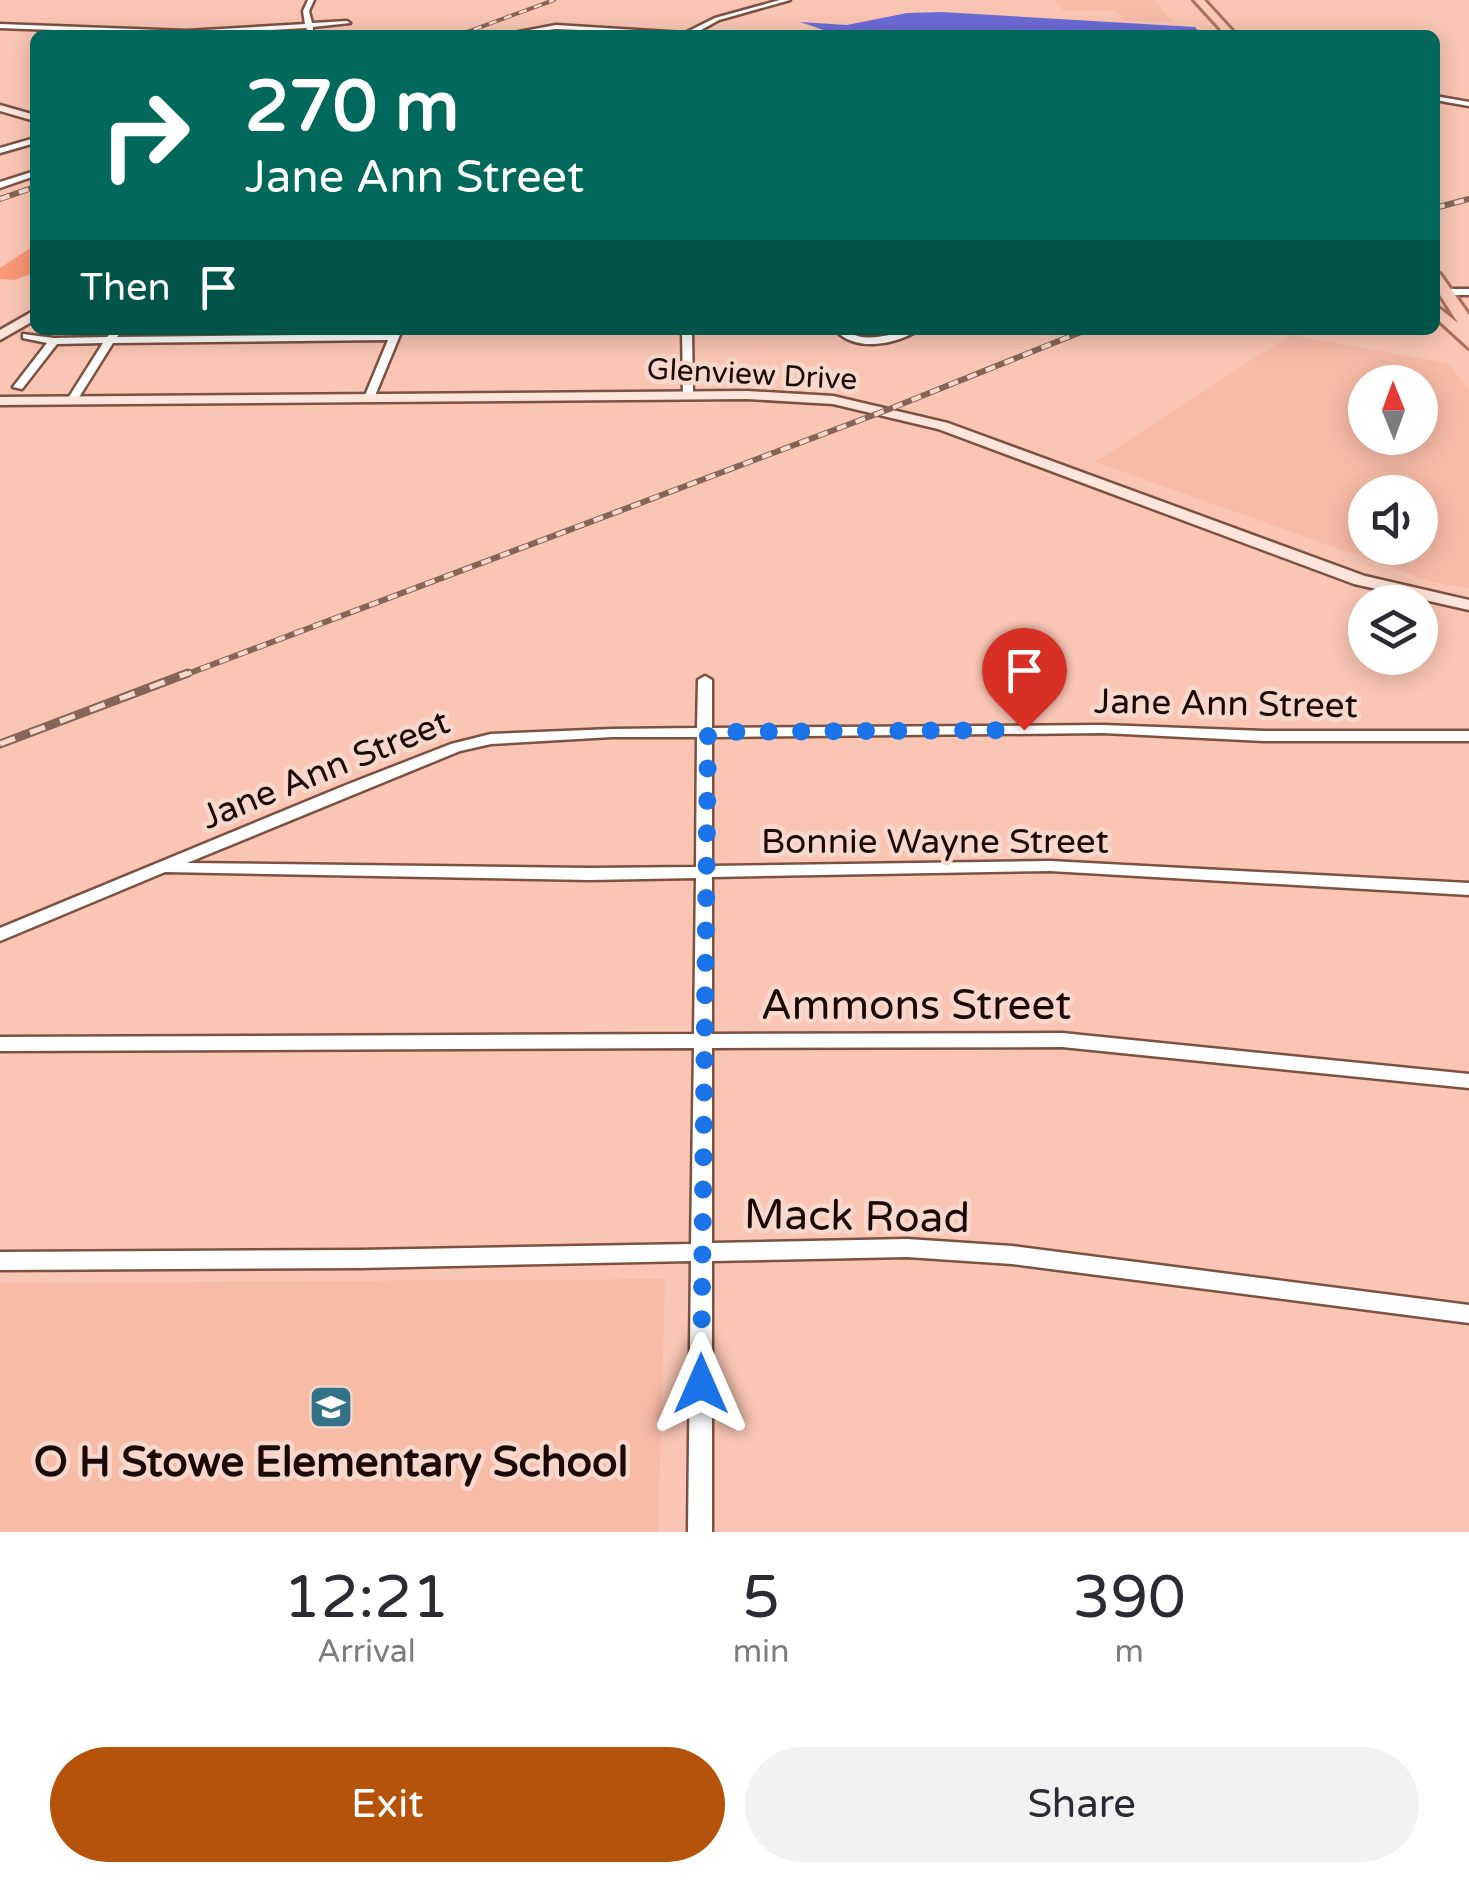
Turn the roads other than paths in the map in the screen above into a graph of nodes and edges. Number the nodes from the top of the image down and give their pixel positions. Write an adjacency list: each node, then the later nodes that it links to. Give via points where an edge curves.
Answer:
1 (311, 0): 8 (street)
2 (787, 0): 14 (street)
3 (1199, 0): 5 (main road)
4 (1187, 8): 5 (main road)
5 (1210, 12): 15 (main road)
6 (347, 23): 8 (street)
7 (0, 26): 9 (street)
8 (307, 26): 10 (street); 11 (street)
9 (86, 30)
10 (240, 30)
11 (309, 30)
12 (530, 30): 13 (street)
13 (566, 30)
14 (696, 30)
15 (1226, 30)
16 (1440, 99): 17 (street)
17 (1469, 104)
18 (0, 108): 19 (main road)
19 (30, 117)
20 (30, 142): 21 (street)
21 (0, 151)
22 (30, 175): 23 (street)
23 (0, 185)
24 (1441, 292): 25 (street); 36 (main road, via 1468,326)
25 (1469, 292)
26 (1440, 314): 36 (main road)
27 (30, 317): 33 (main road)
28 (114, 335): 35 (street); 40 (street)
29 (394, 335): 39 (street)
30 (686, 335): 38 (street)
31 (844, 335): 32 (street, via 867,342)
32 (894, 335)
33 (0, 336)
34 (27, 336): 35 (street)
35 (54, 341): 37 (street)
36 (1468, 342)
37 (18, 387)
38 (688, 395): 39 (main road, Glenview Drive); 42 (main road, Glenview Drive, via 788,396 887,410 1360,580)
39 (369, 398): 40 (main road, Glenview Drive)
40 (72, 400): 41 (main road, Glenview Drive)
41 (0, 401)
42 (1469, 605)
43 (705, 680): 44 (street)
44 (708, 732): 45 (street, Jane Ann Street, via 1104,729); 46 (street, Jane Ann Street, via 470,742); 47 (street)
45 (1469, 736)
46 (161, 868): 47 (street, Bonnie Wayne Street); 49 (street, Jane Ann Street)
47 (705, 873): 48 (street, Bonnie Wayne Street, via 1050,866); 50 (street)
48 (1469, 889)
49 (0, 934)
50 (704, 1040): 51 (street, Ammons Street); 52 (street, Ammons Street, via 1062,1040); 53 (street)
51 (0, 1044)
52 (1469, 1081)
53 (702, 1252): 54 (street, Mack Road); 55 (street, Mack Road, via 907,1248 1012,1256); 56 (street)
54 (0, 1261)
55 (1469, 1314)
56 (700, 1532)

